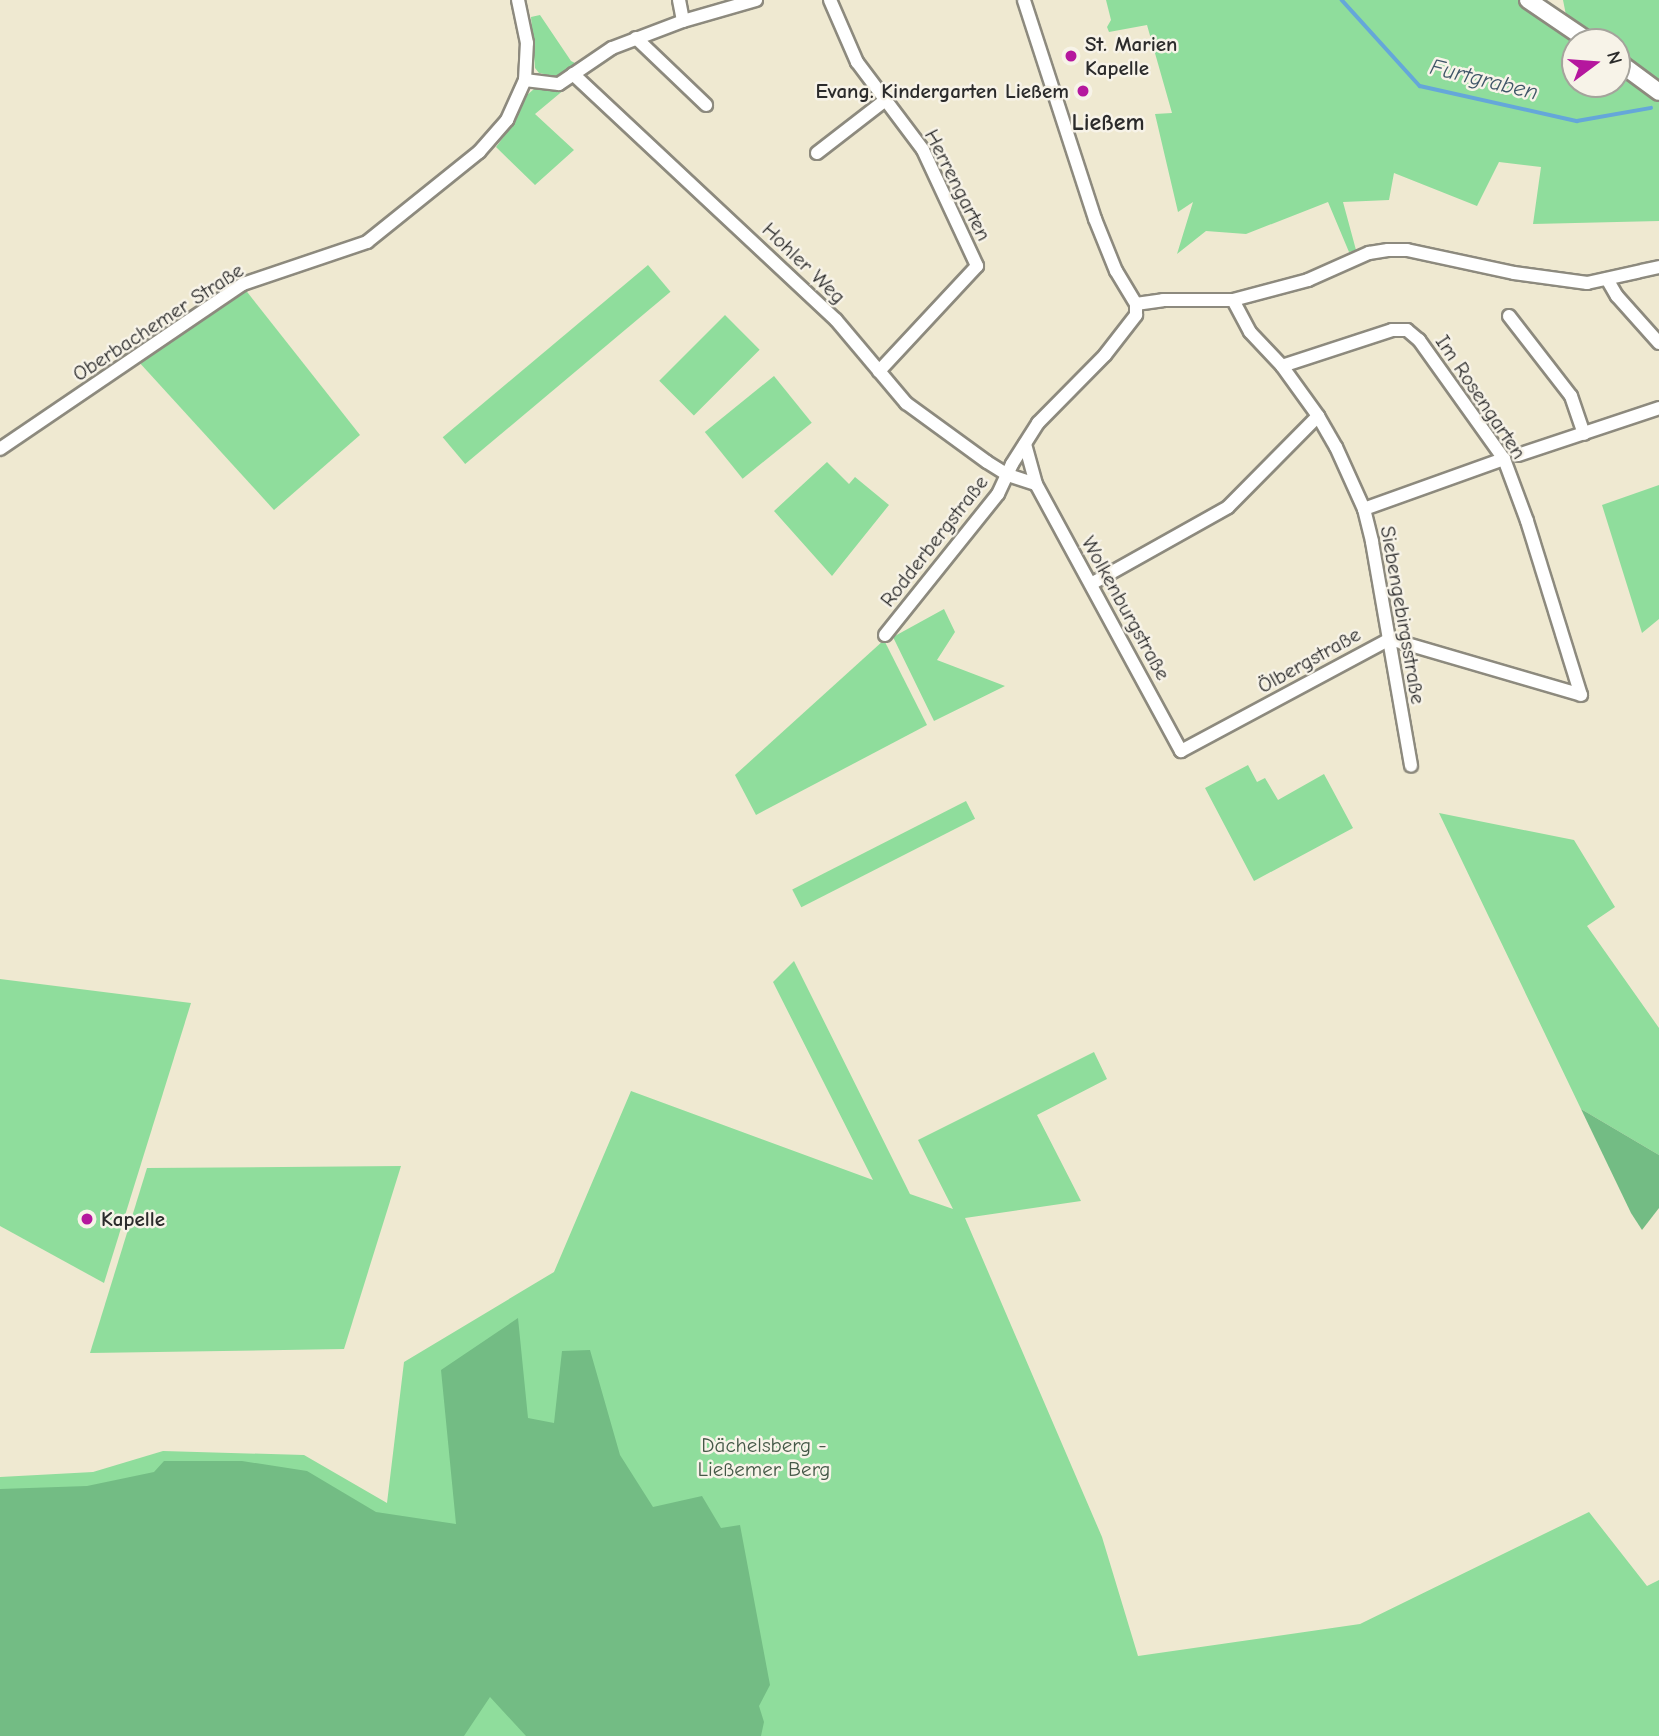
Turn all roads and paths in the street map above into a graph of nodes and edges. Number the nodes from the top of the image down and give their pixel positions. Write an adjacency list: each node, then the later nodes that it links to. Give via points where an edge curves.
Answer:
1 (518, 0): 12 (street, Oberbachemer Straße, via 527,43)
2 (679, 0): 7 (street)
3 (756, 0): 7 (street)
4 (830, 0): 14 (street, Herrengarten, via 857,62)
5 (1024, 0): 20 (street, via 1096,219 1116,271)
6 (1528, 0): 8 (street)
7 (683, 21): 9 (street)
8 (1569, 28)
9 (636, 38): 11 (street); 15 (street)
10 (1631, 71): 13 (street)
11 (573, 74): 12 (street, via 559,84); 24 (street, Hohler Weg, via 836,320)
12 (525, 80): 29 (street, Oberbachemer Straße, via 508,120 493,139 367,242 243,284)
13 (1659, 92)
14 (884, 101): 16 (street); 24 (street, Herrengarten, via 923,150 977,266)
15 (706, 105)
16 (817, 153)
17 (1659, 267): 18 (street)
18 (1607, 279): 19 (street, via 1574,281 1388,250 1369,253 1308,280); 22 (street)
19 (1233, 300): 20 (street); 23 (street, Siebengebirgsstraße, via 1250,332)
20 (1136, 304): 28 (street, Rodderbergstraße, via 1128,329 1038,423)
21 (1508, 316): 27 (street, via 1572,396)
22 (1659, 343)
23 (1282, 366): 26 (street, Siebengebirgsstraße); 31 (street, Im Rosengarten, via 1381,333 1406,330 1419,341)
24 (879, 371): 32 (street, Hohler Weg, via 916,411)
25 (1659, 408): 27 (street)
26 (1318, 416): 34 (street, Siebengebirgsstraße); 35 (street, via 1228,507)
27 (1584, 435): 30 (street)
28 (1025, 444): 32 (street, Rodderbergstraße); 33 (street, Wolkenburgstraße)
29 (0, 449)
30 (1518, 455)
31 (1504, 459): 34 (street); 38 (street, Im Rosengarten)
32 (1008, 475): 33 (street); 36 (street, Rodderbergstraße, via 998,494)
33 (1036, 484): 35 (street, Wolkenburgstraße)
34 (1364, 509): 37 (street, Siebengebirgsstraße)
35 (1091, 584): 39 (street, Wolkenburgstraße)
36 (885, 635)
37 (1390, 639): 38 (street, Ölbergstraße); 39 (street, Ölbergstraße); 40 (street, Siebengebirgsstraße)
38 (1581, 695)
39 (1181, 751)
40 (1412, 766)

